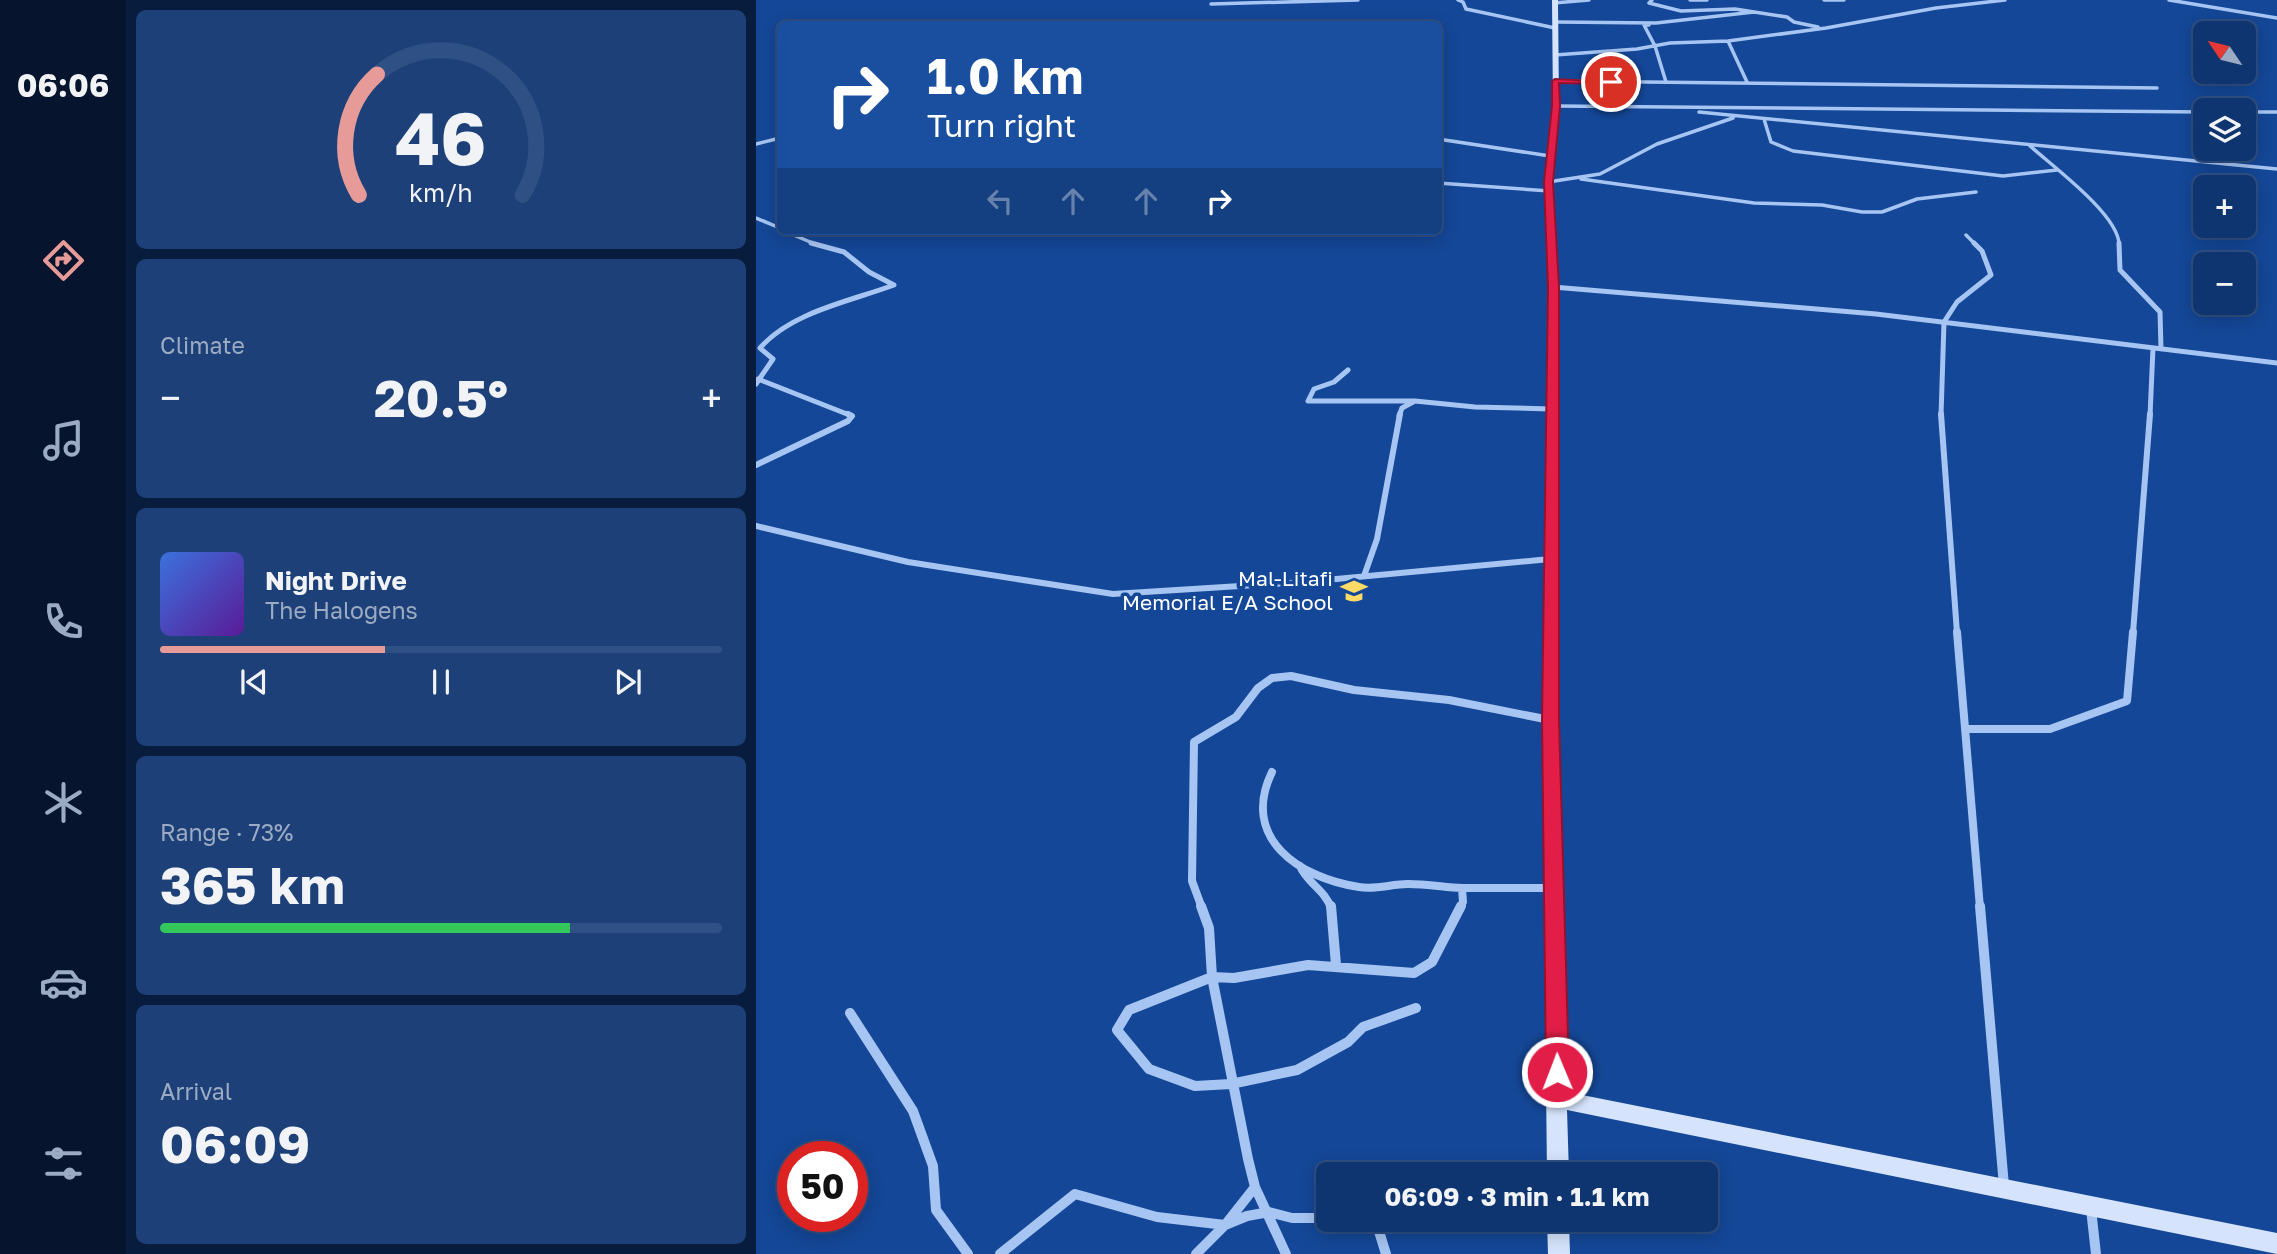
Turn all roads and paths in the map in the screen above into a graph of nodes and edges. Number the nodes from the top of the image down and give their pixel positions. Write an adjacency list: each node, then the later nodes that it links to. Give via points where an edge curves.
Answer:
1 (1307, 0): 2 (street); 13 (street)
2 (1358, 0)
3 (1458, 0): 17 (street, via 1466,9 1484,15)
4 (1589, 0): 12 (street)
5 (1652, 0): 14 (street, via 1649,3 1681,11)
6 (1690, 0): 7 (street)
7 (1707, 0)
8 (1824, 0): 9 (street)
9 (1844, 0)
10 (2005, 0): 18 (street)
11 (2169, 0): 15 (street)
12 (1554, 2): 17 (main road)
13 (1211, 5)
14 (1754, 12): 16 (street); 18 (street)
15 (2277, 18)
16 (1656, 23): 17 (street); 20 (street, via 1644,26)
17 (1555, 25): 21 (main road)
18 (1826, 28): 19 (street)
19 (1728, 41): 20 (street); 24 (street)
20 (1656, 46): 21 (street); 23 (street)
21 (1555, 55): 22 (main road)
22 (1555, 81): 23 (street); 26 (main road)
23 (1666, 82): 24 (street)
24 (1747, 82): 25 (street)
25 (2157, 88)
26 (1556, 106): 27 (street); 37 (main road)
27 (1663, 109): 28 (street); 31 (street)
28 (2193, 112)
29 (2256, 112): 30 (street)
30 (2277, 112)
31 (1741, 116): 32 (street); 40 (street, via 1657,144)
32 (1764, 119): 36 (street); 39 (street, via 1768,141 1793,151 2003,176)
33 (777, 139): 35 (street)
34 (1442, 140): 37 (street)
35 (756, 144)
36 (2029, 145): 38 (street); 39 (street)
37 (1550, 156): 42 (main road)
38 (2277, 169)
39 (2057, 170): 50 (street, via 2101,210 2119,236 2120,270 2160,312)
40 (1581, 180): 42 (street); 43 (street, via 1862,212 1882,212 1917,198)
41 (1442, 183): 42 (street)
42 (1549, 187): 48 (main road)
43 (1976, 192)
44 (756, 218): 45 (street)
45 (777, 228)
46 (793, 235): 53 (street, via 844,252 894,285 800,320 764,341 760,348 773,359)
47 (1966, 235): 49 (street, via 1982,251 1991,275 1948,312)
48 (1553, 287): 49 (street); 55 (main road)
49 (1944, 322): 50 (street); 61 (street, via 1940,401)
50 (2157, 348): 51 (street); 61 (street, via 2126,701 2050,729)
51 (2277, 363)
52 (1348, 370): 54 (street, via 1334,382 1314,389 1308,401)
53 (758, 381): 56 (street, via 852,416)
54 (1415, 401): 55 (street); 59 (street, via 1402,408 1396,426 1377,539)
55 (1551, 409): 58 (main road)
56 (756, 465)
57 (756, 526): 59 (street, via 908,562 1113,594)
58 (1550, 559): 59 (street); 60 (main road)
59 (1364, 576)
60 (1550, 720): 65 (main road); 67 (street, via 1291,676 1272,678 1258,688 1236,717 1194,742 1192,881 1209,928)
61 (1965, 729): 74 (street)
62 (1272, 772): 63 (street, via 1263,788 1262,823 1286,858)
63 (1300, 866): 64 (street, via 1356,887); 66 (street, via 1310,883 1327,895)
64 (1462, 888): 65 (street); 66 (street, via 1463,902 1432,962 1414,973)
65 (1554, 888): 71 (main road)
66 (1336, 965): 67 (street)
67 (1212, 977): 70 (street); 70 (street, via 1129,1010 1117,1030 1149,1069 1195,1086)
68 (1416, 1008): 70 (street, via 1363,1027 1348,1042 1297,1070)
69 (850, 1013): 82 (street, via 913,1111 933,1166 936,1210)
70 (1231, 1084): 73 (street)
71 (1558, 1099): 72 (main road); 74 (main road)
72 (1558, 1162)
73 (1255, 1187): 76 (street); 78 (street)
74 (2004, 1190): 75 (main road)
75 (2091, 1208): 81 (main road); 88 (street)
76 (1269, 1212): 77 (street); 78 (street); 85 (street)
77 (1316, 1218)
78 (1225, 1225): 83 (street, via 1157,1217 1075,1194); 84 (street)
79 (1379, 1232): 86 (street)
80 (1558, 1232): 87 (main road)
81 (2277, 1244)
82 (968, 1254)
83 (1000, 1254)
84 (1196, 1254)
85 (1286, 1254)
86 (1386, 1254)
87 (1559, 1254)
88 (2096, 1254)

